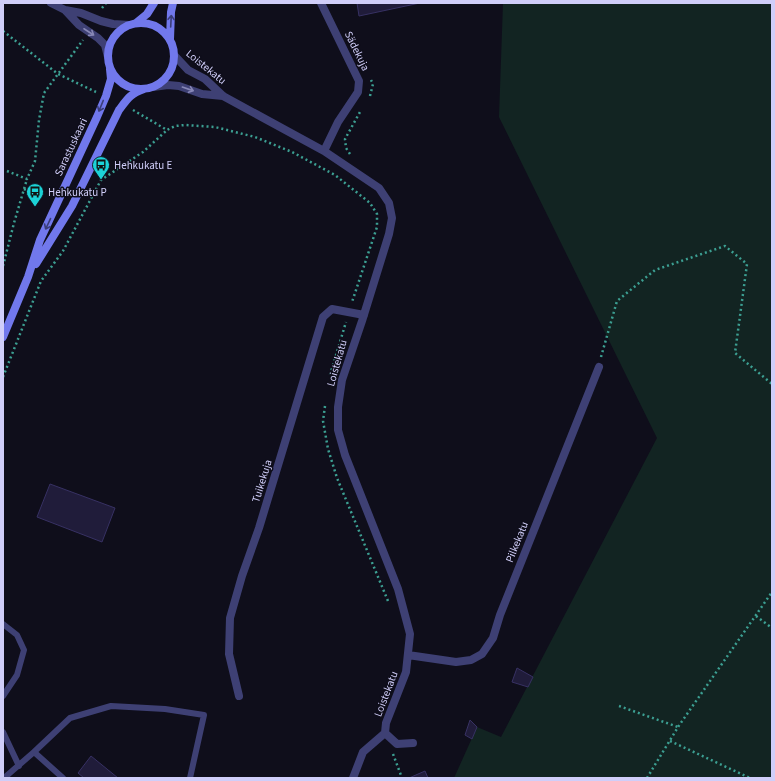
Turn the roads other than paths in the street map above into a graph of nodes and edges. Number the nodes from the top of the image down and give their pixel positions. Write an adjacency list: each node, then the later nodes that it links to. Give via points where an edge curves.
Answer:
1 (51, 3): 5 (street)
2 (154, 3): 6 (street, via 147,14)
3 (173, 3): 7 (street, one-way to 3)
4 (321, 3): 14 (street, Sädekuja, via 359,80 358,92 338,122)
5 (65, 10): 6 (street, via 113,24); 9 (street, one-way to 9, via 78,25 105,45)
6 (132, 24): 7 (street, via 155,25); 9 (street, via 122,28 114,36 109,46)
7 (170, 39): 8 (street)
8 (174, 55): 11 (street, via 169,74); 13 (street, Loistekatu, via 188,70 205,79)
9 (108, 57): 10 (street)
10 (110, 69): 12 (street, via 124,84); 15 (street, Sarastuskaari, one-way to 15, via 111,80 106,96 40,240)
11 (153, 87): 12 (street); 13 (street, Loistekatu, one-way to 13, via 179,86 202,94)
12 (144, 89): 15 (street, Sarastuskaari, via 135,92 119,110 72,206)
13 (223, 96): 14 (street, Loistekatu)
14 (324, 151): 16 (street, Loistekatu, via 379,188 390,203 390,234)
15 (28, 277): 17 (street, Sarastuskaari)
16 (364, 315): 20 (street, Loistekatu, via 342,380 338,430 345,456 398,590 410,634); 22 (street, Tuikekuja, via 332,309 323,317 230,618 229,654)
17 (3, 337)
18 (599, 367): 20 (street, Pilkekatu, via 493,638 482,654 471,660 456,662)
19 (3, 624): 21 (lane, via 17,635 24,650 18,674)
20 (408, 655): 24 (street, Loistekatu, via 406,672 386,722)
21 (3, 696)
22 (239, 696)
23 (3, 732): 27 (lane)
24 (385, 733): 25 (street, Loistekatu, via 398,744); 31 (street, via 363,752)
25 (413, 743)
26 (34, 752): 27 (lane); 29 (lane); 30 (lane, via 70,718 111,706 165,709 204,715)
27 (18, 766): 28 (lane)
28 (4, 778)
29 (63, 778)
30 (190, 778)
31 (352, 778)

